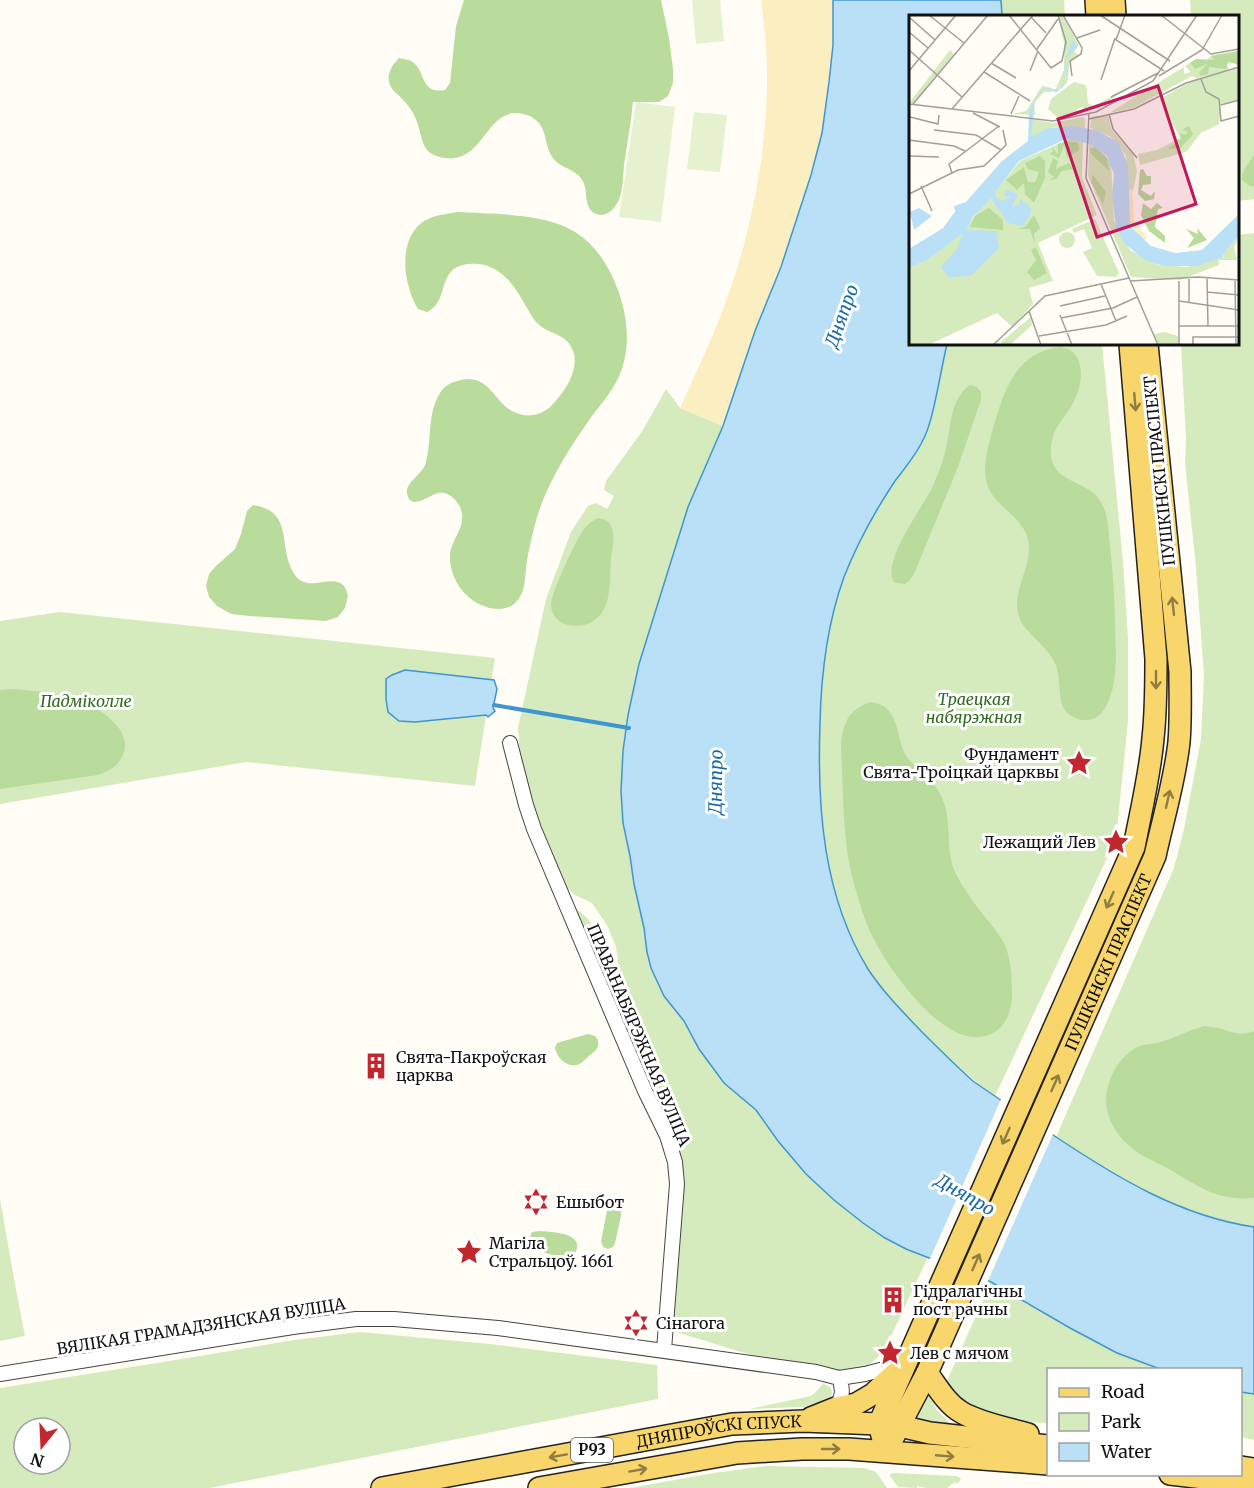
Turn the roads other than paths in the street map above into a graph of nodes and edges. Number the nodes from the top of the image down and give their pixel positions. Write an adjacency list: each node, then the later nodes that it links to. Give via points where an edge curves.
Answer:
1 (1096, 0): 3 (main road)
2 (1114, 0): 4 (main road)
3 (1097, 15)
4 (1115, 15)
5 (1130, 345): 9 (main road, ПУШКІНСКІ ПРАСПЕКТ, one-way to 9, via 1156,659 1153,739 1134,847)
6 (1146, 345): 10 (main road, ПУШКІНСКІ ПРАСПЕКТ, one-way to 6, via 1155,856 1175,768 1180,708 1178,660)
7 (510, 743): 8 (street, ПРАВАНАБЯРЭЖНАЯ ВУЛІЦА, via 534,829 675,1162 678,1184)
8 (664, 1350): 11 (street, ВЯЛІКАЯ ГРАМАДЗЯНСКАЯ ВУЛІЦА, via 498,1328 356,1319); 12 (street, ВЯЛІКАЯ ГРАМАДЗЯНСКАЯ ВУЛІЦА)
9 (906, 1363): 12 (street, ВЯЛІКАЯ ГРАМАДЗЯНСКАЯ ВУЛІЦА); 13 (main road, ПУШКІНСКІ ПРАСПЕКТ, via 873,1394 856,1404); 15 (main road, ПУШКІНСКІ ПРАСПЕКТ)
10 (927, 1373): 15 (main road, ПУШКІНСКІ ПРАСПЕКТ); 16 (main road, via 959,1411)
11 (0, 1374)
12 (839, 1378): 13 (street, via 843,1394)
13 (836, 1408): 14 (main road, ПУШКІНСКІ ПРАСПЕКТ)
14 (802, 1421): 15 (main road, ДНЯПРОЎСКІ СПУСК / Р93); 22 (main road, ДНЯПРОЎСКІ СПУСК / Р93, one-way to 22, via 732,1424)
15 (889, 1425): 17 (main road, Р93); 18 (main road, ПУШКІНСКІ ПРАСПЕКТ)
16 (1047, 1439)
17 (1047, 1446)
18 (886, 1451): 19 (main road, Р93, one-way to 19); 23 (main road, ДНЯПРОЎСКІ СПУСК / Р93, one-way to 18, via 737,1453 802,1449)
19 (1047, 1464)
20 (1187, 1476): 21 (main road)
21 (1254, 1484)
22 (382, 1488)
23 (539, 1488)

